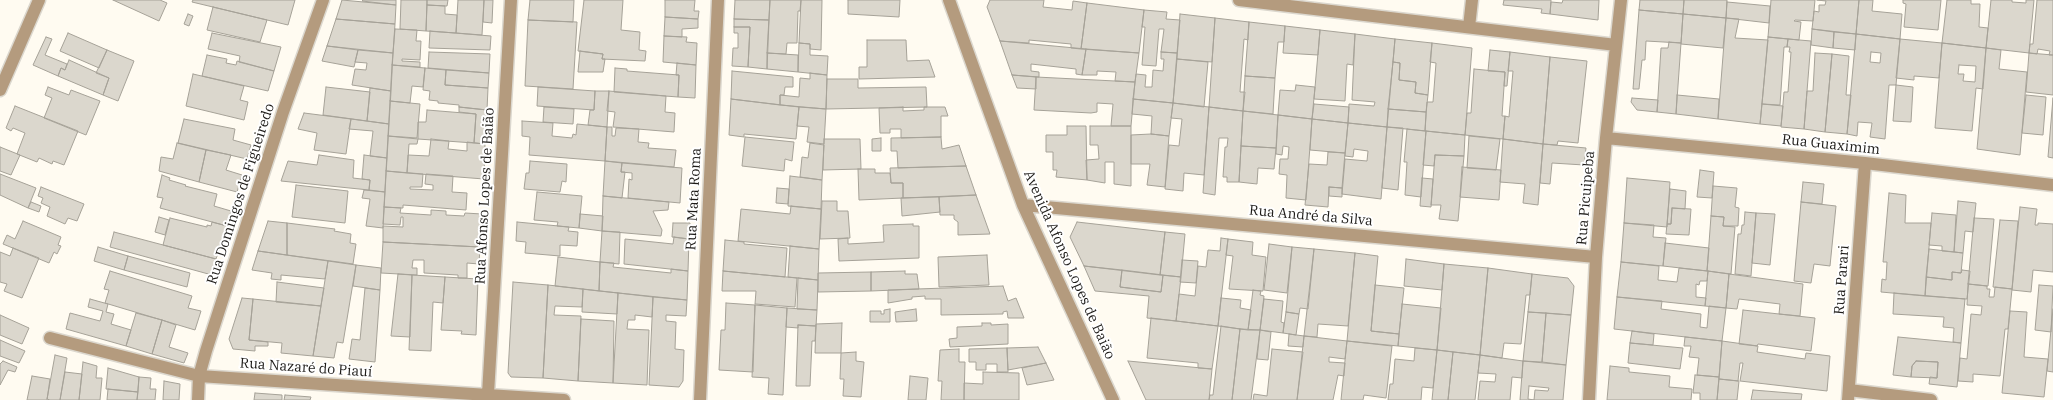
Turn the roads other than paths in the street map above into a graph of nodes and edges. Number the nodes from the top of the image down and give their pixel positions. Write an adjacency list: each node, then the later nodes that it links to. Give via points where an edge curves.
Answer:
1 (39, 0): 11 (street)
2 (323, 0): 18 (street, Rua Domingos de Figueiredo, via 283,112)
3 (511, 0): 19 (street, Rua Afonso Lopes de Baião)
4 (718, 0): 23 (street, Rua Mata Roma)
5 (949, 0): 15 (street, Avenida Afonso Lopes de Baião)
6 (1239, 0): 9 (street)
7 (1472, 0): 9 (street)
8 (1621, 0): 10 (street, Rua Picuipeba)
9 (1468, 26): 10 (street)
10 (1616, 45): 12 (street, Rua Picuipeba)
11 (0, 90)
12 (1606, 138): 13 (street, Rua Guaximim); 16 (street, Rua Picuipeba)
13 (1865, 163): 14 (street, Rua Guaximim); 20 (street, Rua Parari)
14 (2053, 184)
15 (1023, 205): 16 (street, Rua André da Silva); 24 (street, Avenida Afonso Lopes de Baião)
16 (1596, 257): 25 (street, Rua Picuipeba)
17 (50, 338): 18 (street, Rua Nazaré do Piauí)
18 (199, 376): 19 (street, Rua Nazaré do Piauí); 21 (street, Rua Domingos de Figueiredo)
19 (488, 394): 22 (street, Rua Nazaré do Piauí)
20 (1849, 395): 26 (street)
21 (198, 400)
22 (564, 400)
23 (700, 400)
24 (1114, 400)
25 (1589, 400)
26 (1931, 400)

